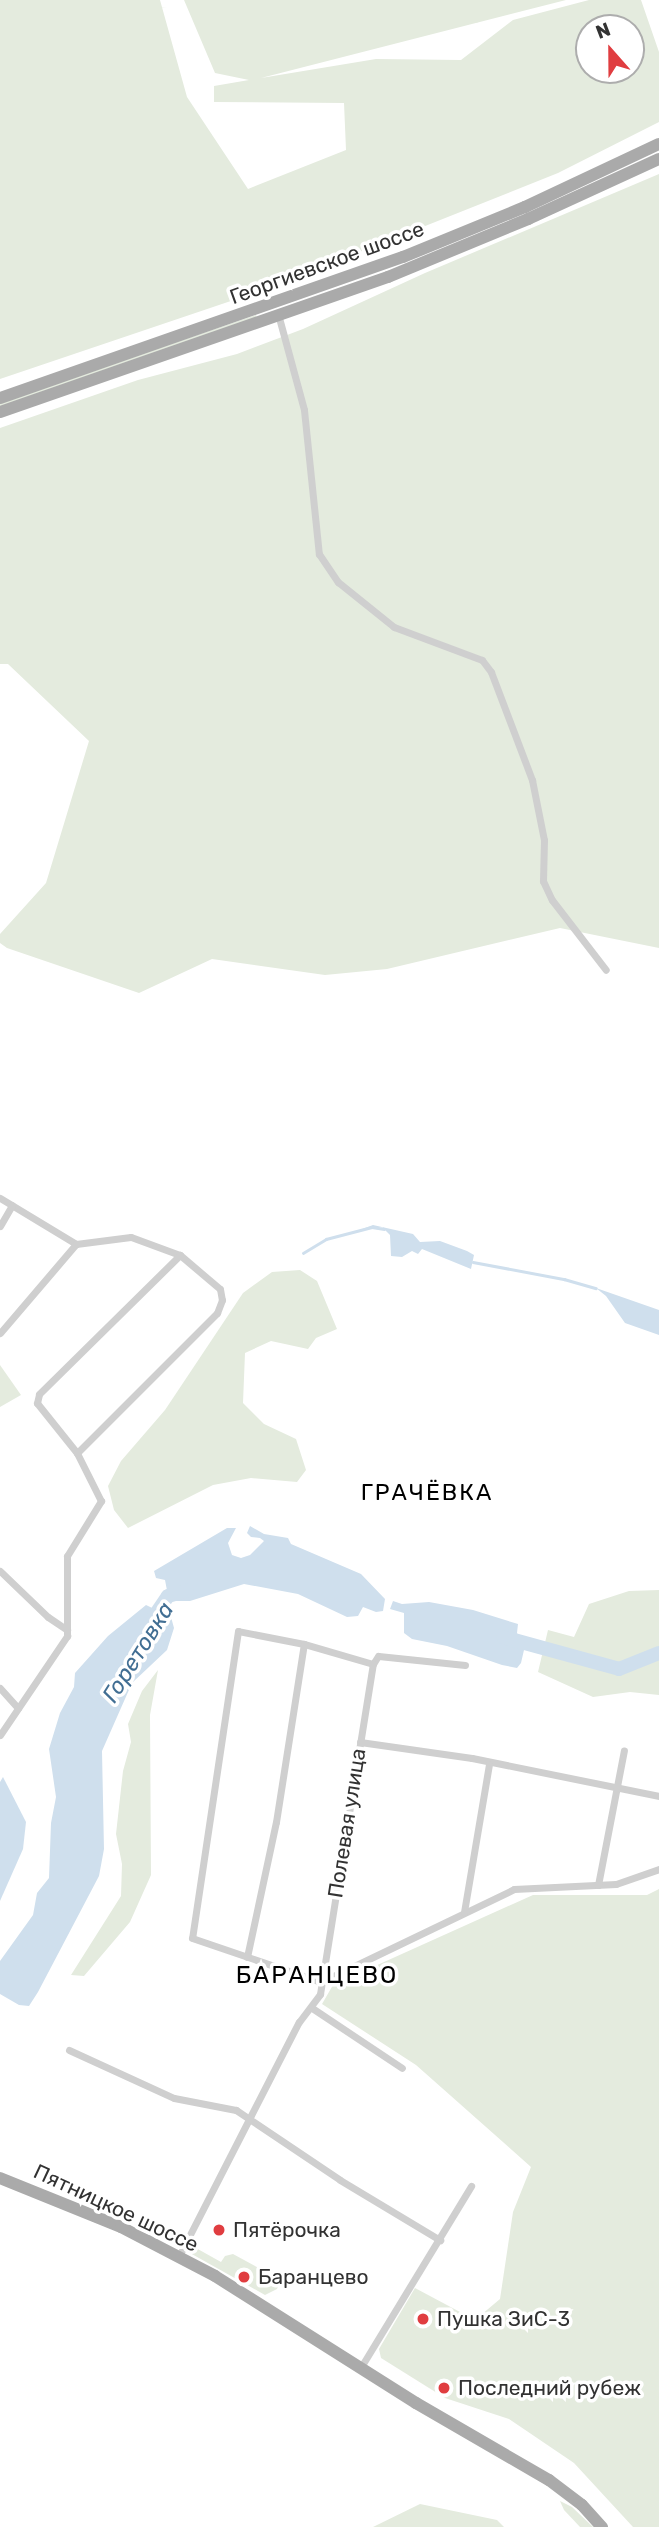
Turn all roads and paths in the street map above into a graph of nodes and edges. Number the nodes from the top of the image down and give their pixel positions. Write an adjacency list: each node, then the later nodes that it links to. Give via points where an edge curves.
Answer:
1 (659, 144): 3 (main road, Георгиевское шоссе, via 454,237)
2 (659, 159): 4 (main road, Георгиевское шоссе, via 439,257)
3 (291, 298): 4 (street); 5 (main road, Георгиевское шоссе)
4 (277, 317): 6 (main road, Георгиевское шоссе); 7 (street, via 304,410 319,554 338,582 394,627 482,660 491,671 532,780 544,839 543,881 552,900)
5 (0, 398)
6 (0, 412)
7 (606, 970)
8 (0, 1198): 9 (street)
9 (12, 1205): 10 (street); 11 (street)
10 (0, 1226)
11 (76, 1244): 12 (street, via 131,1237); 13 (street)
12 (180, 1255): 14 (street, via 39,1394 37,1403); 14 (street, via 220,1289 218,1313)
13 (0, 1333)
14 (78, 1453): 16 (street, via 101,1501 67,1556)
15 (0, 1571): 16 (street)
16 (67, 1630): 21 (street)
17 (304, 1644): 18 (street); 31 (street, via 276,1822); 31 (street, via 238,1631 192,1938)
18 (373, 1664): 19 (street, via 378,1656); 23 (street, Полевая улица)
19 (465, 1665)
20 (0, 1688): 21 (street)
21 (18, 1708): 22 (street)
22 (0, 1735)
23 (360, 1742): 25 (street); 32 (street, Полевая улица)
24 (624, 1750): 26 (street)
25 (489, 1764): 26 (street); 30 (street)
26 (616, 1789): 27 (street); 29 (street)
27 (659, 1796)
28 (659, 1869): 29 (street, via 616,1884)
29 (598, 1885): 30 (street, via 514,1889)
30 (464, 1912): 32 (street)
31 (247, 1957): 32 (street)
32 (321, 1982): 33 (street, Полевая улица)
33 (312, 2008): 35 (street); 36 (street, Полевая улица, via 299,2022)
34 (69, 2050): 36 (street, via 174,2098 236,2110)
35 (402, 2067)
36 (248, 2119): 39 (street); 40 (street, Полевая улица)
37 (0, 2178): 40 (main road, Пятницкое шоссе, via 77,2207)
38 (471, 2186): 39 (street)
39 (440, 2240): 41 (street)
40 (178, 2256): 41 (main road, Пятницкое шоссе)
41 (361, 2367): 42 (main road, Пятницкое шоссе, via 549,2480)
42 (602, 2527)

